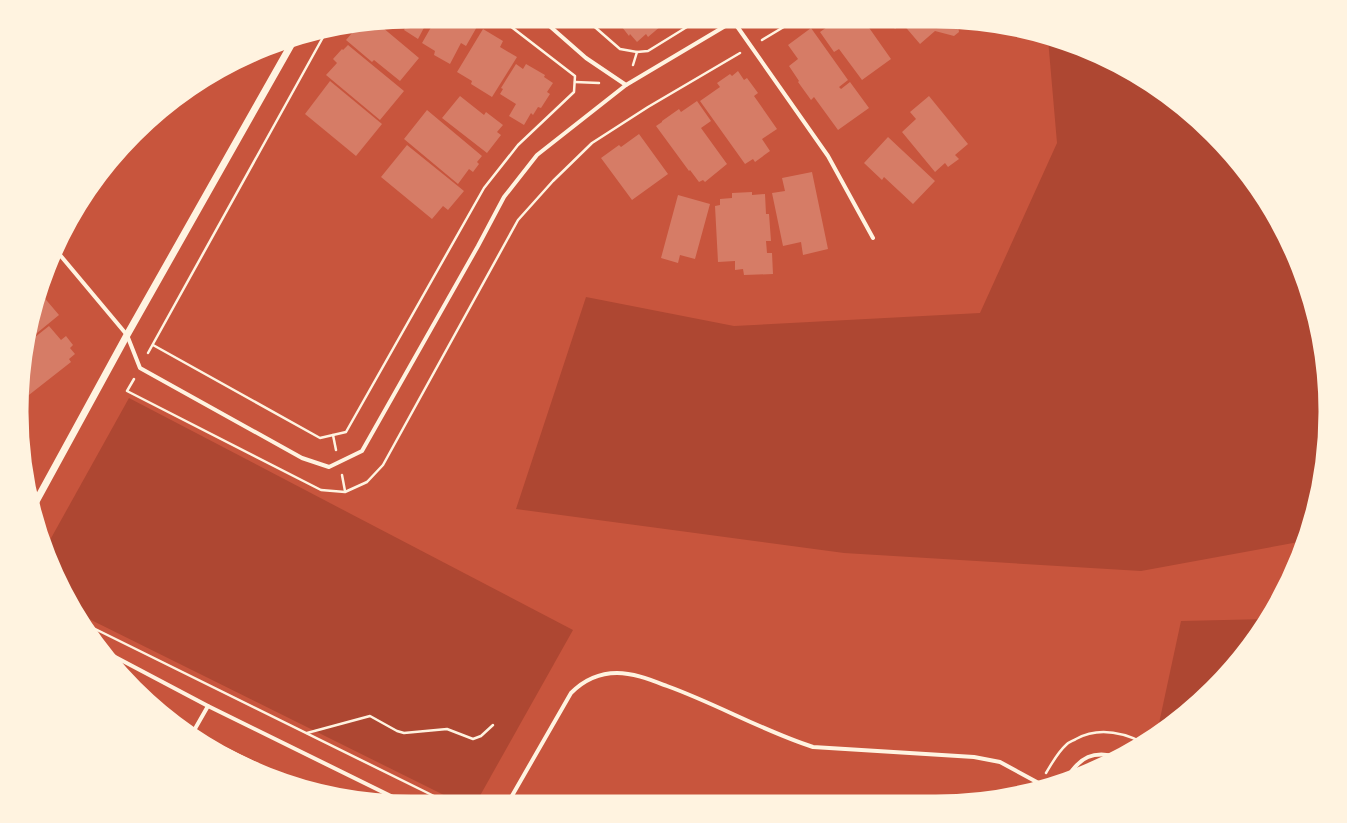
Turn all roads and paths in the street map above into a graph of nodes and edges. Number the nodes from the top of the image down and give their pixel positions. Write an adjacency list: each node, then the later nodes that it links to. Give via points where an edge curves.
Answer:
1 (509, 26): 13 (path, via 576,76 574,92 518,145 484,188 346,432 320,438)
2 (550, 26): 9 (street, via 586,58)
3 (594, 26): 4 (path, via 620,49 637,52 648,51)
4 (689, 26)
5 (726, 26): 9 (street)
6 (736, 26): 10 (street, via 828,156)
7 (324, 36): 13 (path)
8 (289, 46): 12 (street)
9 (626, 85): 14 (street, via 537,155 504,197 362,452 329,468 302,458)
10 (873, 238)
11 (60, 254): 12 (street)
12 (127, 334): 14 (street); 16 (street)
13 (153, 345): 14 (path)
14 (140, 368): 15 (path)
15 (128, 391)
16 (36, 501)
17 (92, 627): 22 (path)
18 (114, 657): 19 (street)
19 (208, 706): 21 (street); 28 (street)
20 (493, 725): 22 (path, via 481,736 473,739 447,729 404,733 370,716)
21 (194, 730)
22 (306, 733): 29 (path)
23 (1128, 735): 24 (path)
24 (1137, 740)
25 (1110, 755): 26 (street, via 1094,755 1082,759)
26 (1071, 773)
27 (1039, 783): 30 (street, via 1000,762 974,756 813,747 790,740 692,695 646,678 617,673 596,676 571,692)
28 (391, 796)
29 (436, 797)
30 (511, 797)

